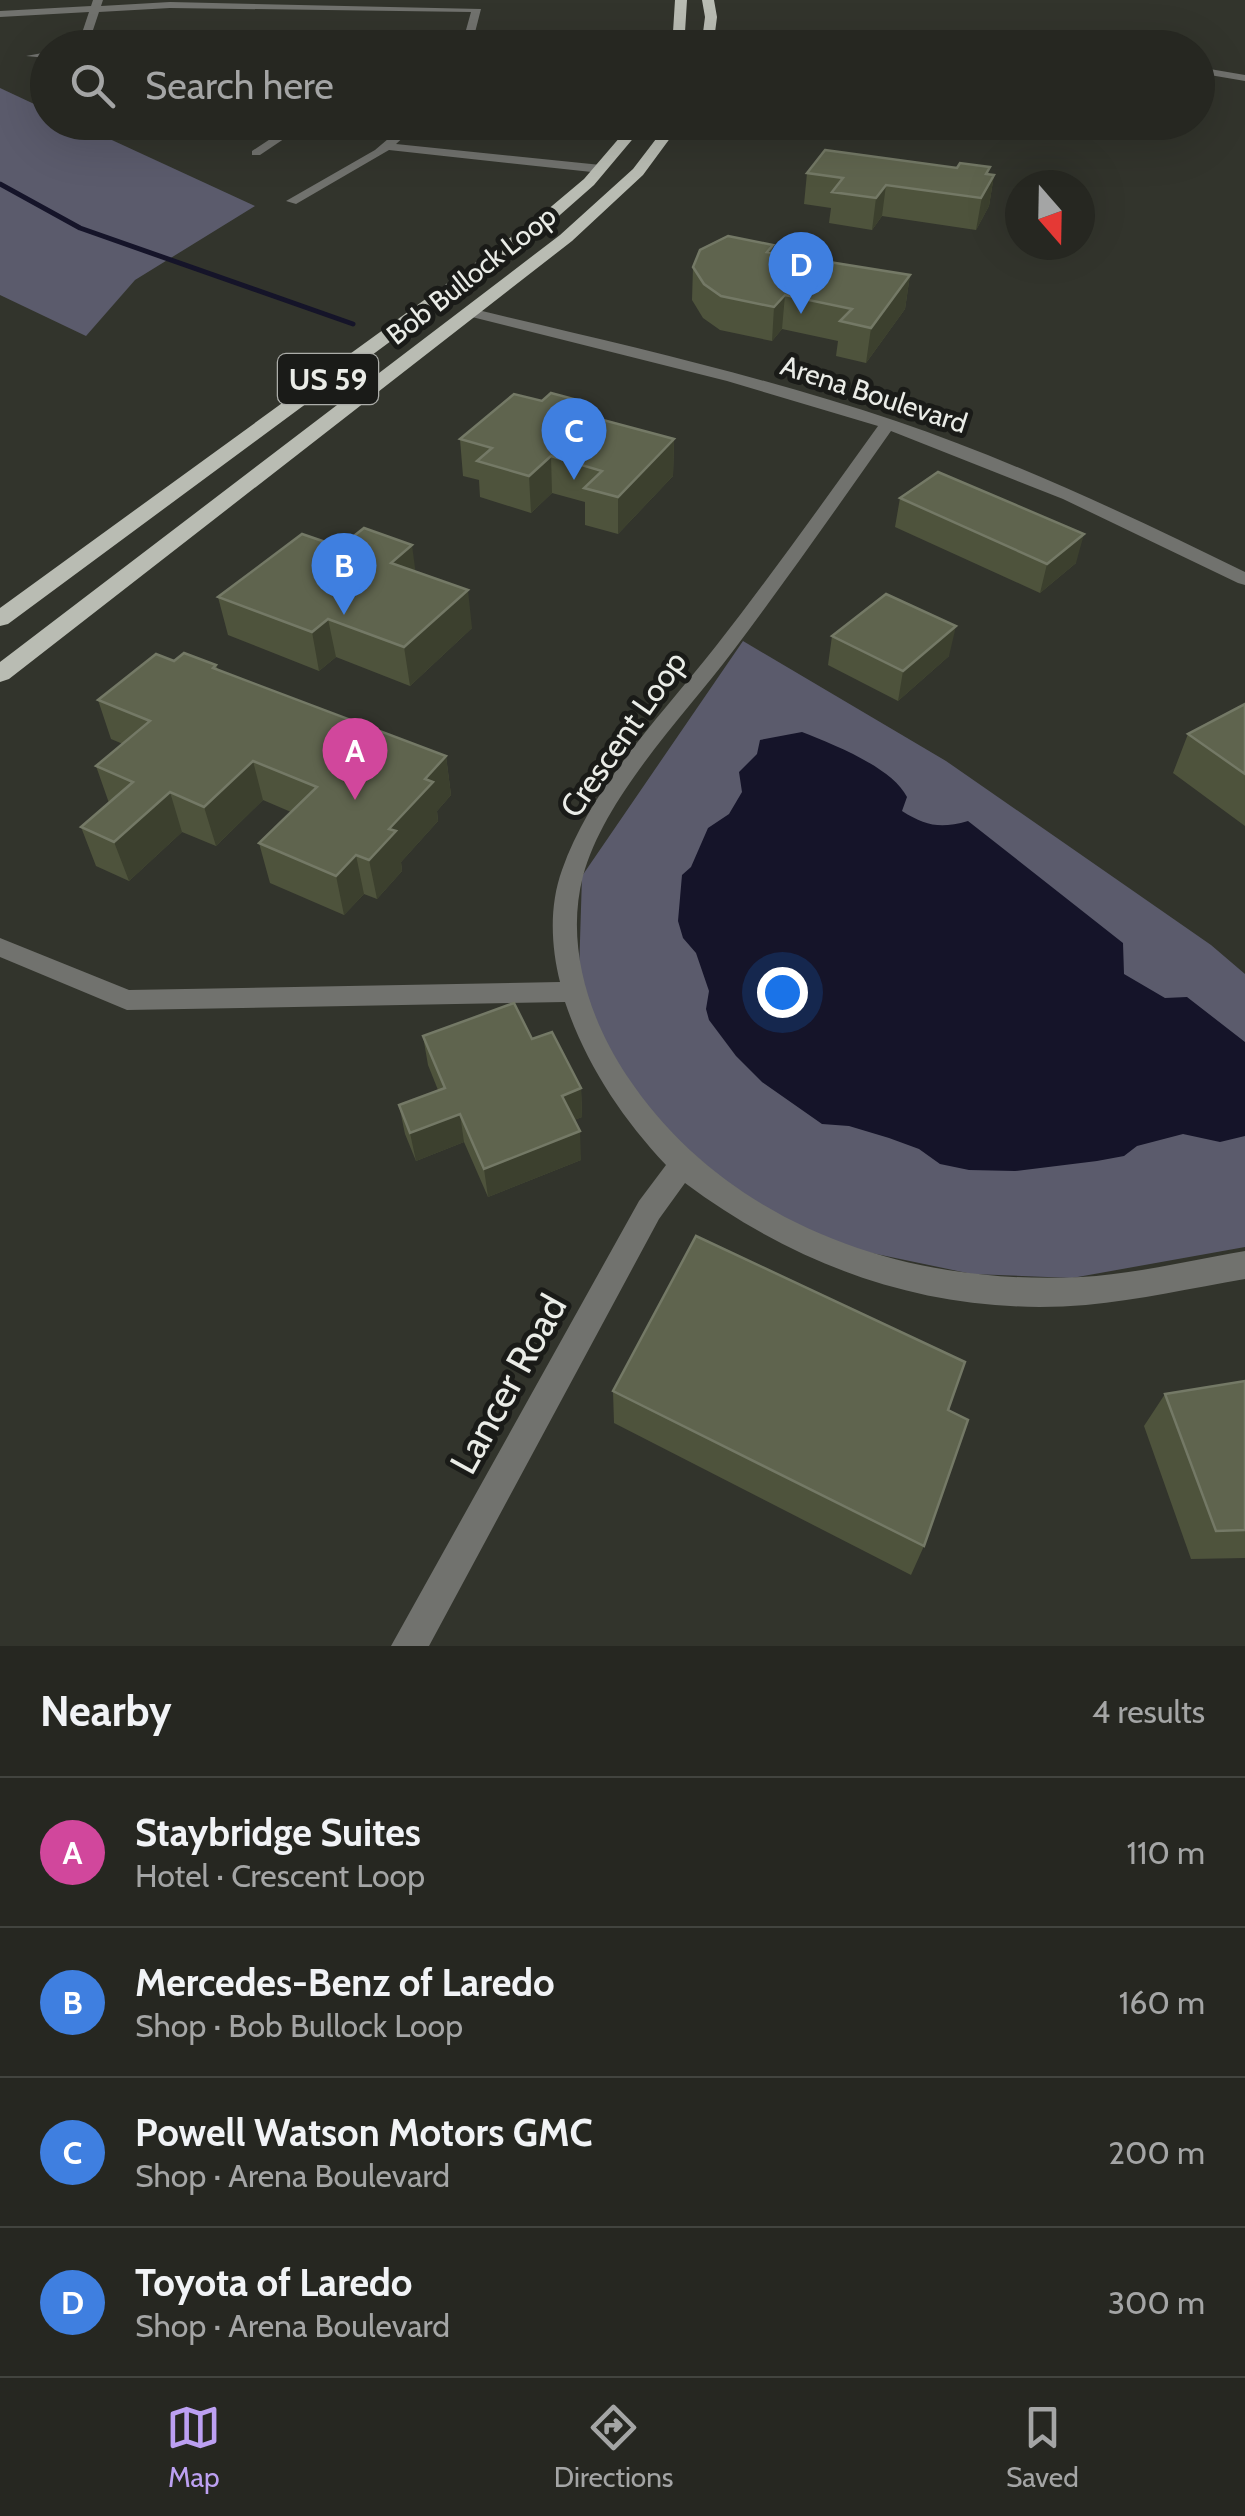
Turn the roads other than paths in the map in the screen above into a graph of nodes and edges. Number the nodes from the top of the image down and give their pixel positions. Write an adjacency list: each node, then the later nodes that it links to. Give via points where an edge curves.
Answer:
1 (681, 0): 8 (highway)
2 (708, 0): 9 (highway)
3 (380, 3): 4 (street); 7 (street, via 476,9)
4 (97, 4): 5 (street); 6 (street)
5 (0, 14)
6 (88, 30)
7 (471, 30)
8 (680, 30)
9 (708, 30)
10 (1215, 73): 11 (street)
11 (1245, 78)
12 (276, 140): 17 (street)
13 (394, 140): 16 (street)
14 (625, 140): 18 (highway, Bob Bullock Loop / US 59)
15 (662, 140): 20 (highway, Bob Bullock Loop / US 59, via 609,201)
16 (387, 146): 18 (street); 19 (street)
17 (256, 153)
18 (595, 175): 23 (highway, Bob Bullock Loop / US 59, via 546,219)
19 (292, 201)
20 (469, 312): 21 (street, Arena Boulevard, via 714,372); 24 (highway, Bob Bullock Loop / US 59)
21 (888, 424): 22 (street, Arena Boulevard, via 1052,488); 26 (street, Crescent Loop, via 592,830 572,874 565,928)
22 (1245, 579)
23 (0, 620)
24 (0, 674)
25 (0, 947): 26 (street, via 127,1000)
26 (573, 992): 27 (street, Crescent Loop, via 584,1026 637,1118)
27 (682, 1165): 28 (street, Crescent Loop, via 747,1212 826,1253 900,1277 974,1290 1080,1292); 29 (street, Lancer Road, via 649,1210)
28 (1245, 1265)
29 (409, 1646)

